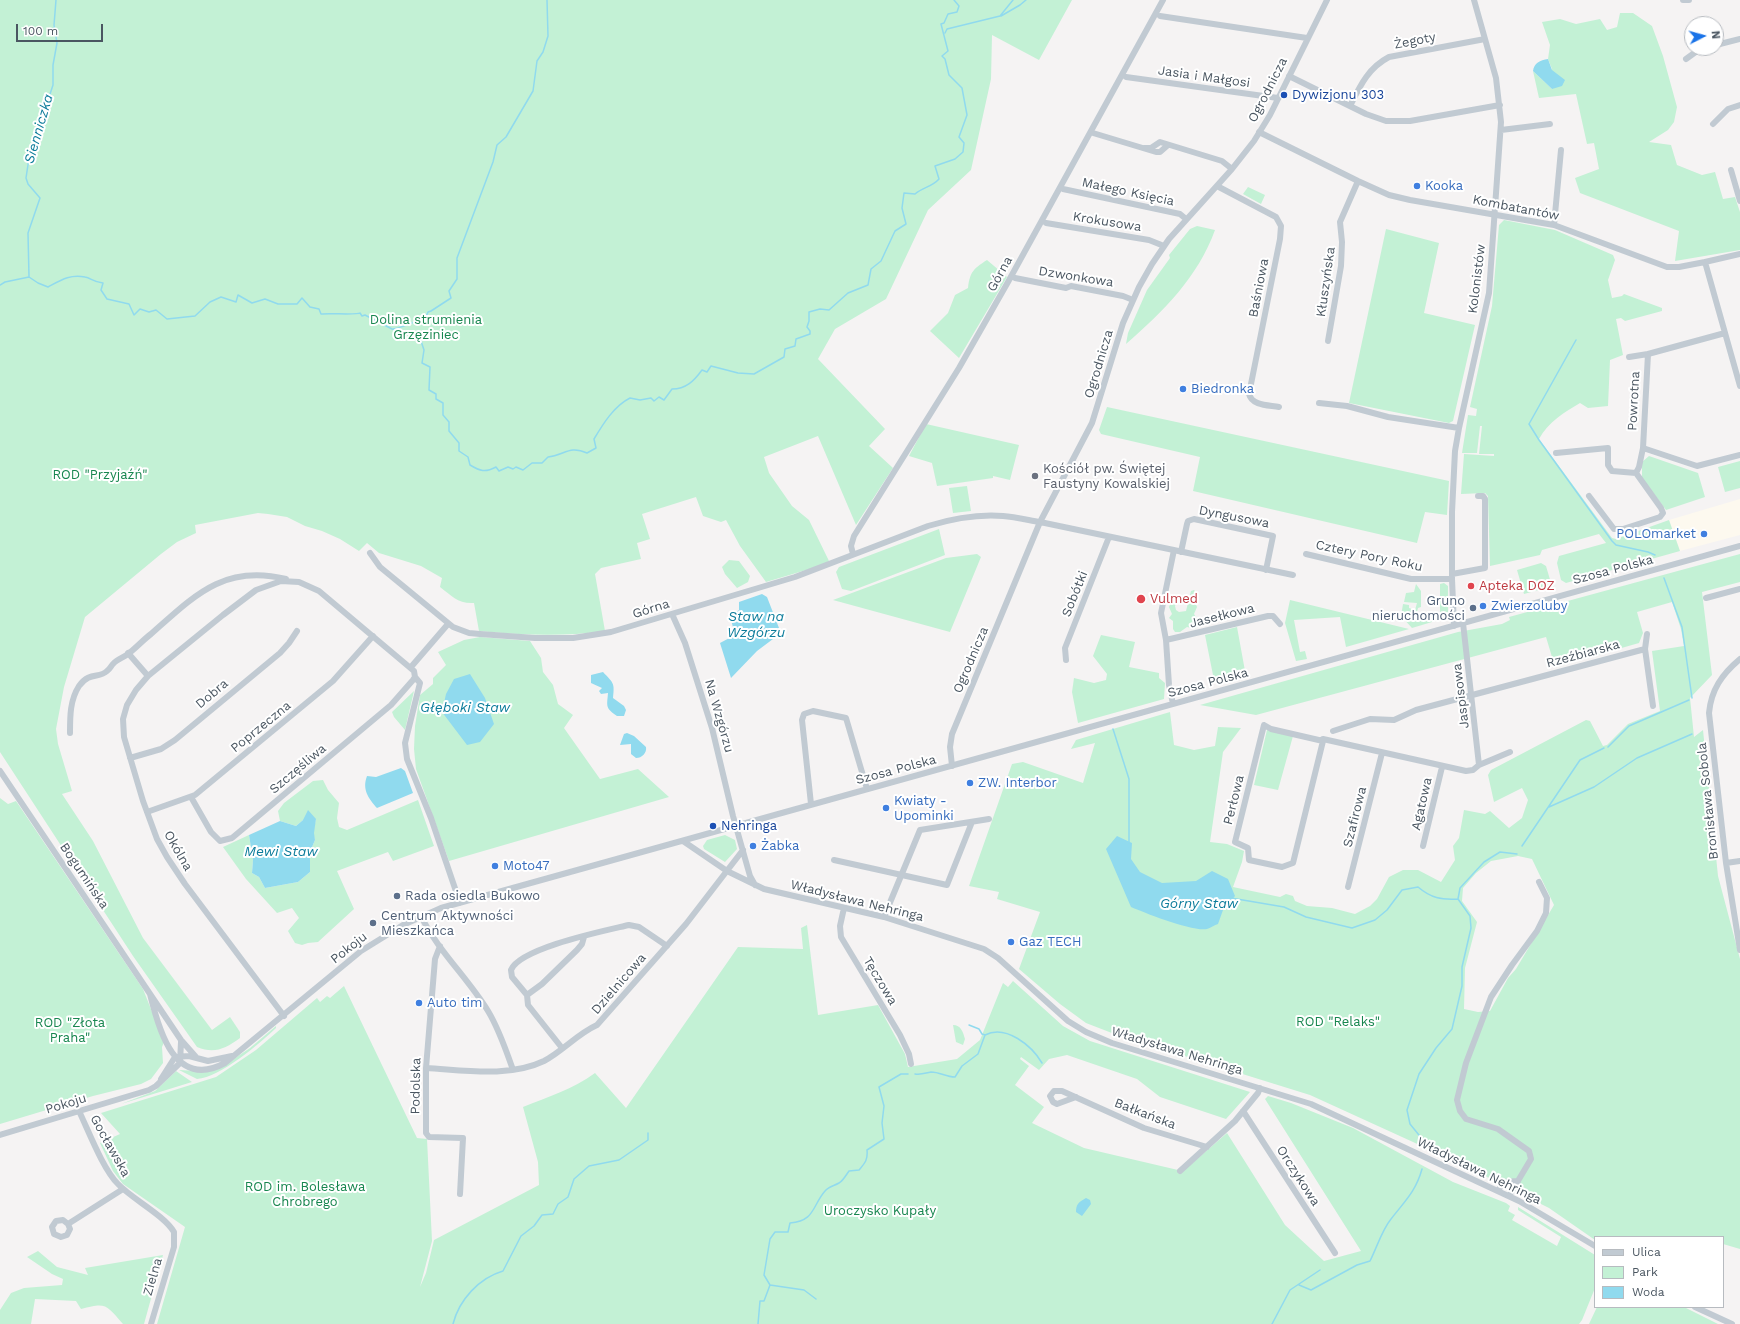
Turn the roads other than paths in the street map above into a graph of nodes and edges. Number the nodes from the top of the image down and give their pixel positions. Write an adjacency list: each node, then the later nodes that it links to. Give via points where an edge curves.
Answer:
1 (1163, 0): 60 (street, Górna, via 959,368 854,536 851,546)
2 (1327, 0): 7 (street, Ogrodnicza)
3 (1474, 0): 9 (street, Kolonistów)
4 (1683, 0): 5 (street)
5 (1689, 0)
6 (1160, 16): 7 (street)
7 (1307, 38): 14 (street, Ogrodnicza)
8 (1740, 38): 10 (street)
9 (1485, 39): 16 (street, Kolonistów, via 1496,78); 18 (street, Żegoty, via 1398,54 1384,60 1366,75)
10 (1724, 43)
11 (1690, 56): 12 (street)
12 (1686, 59)
13 (1126, 76): 15 (street, Jasia i Małgosi)
14 (1289, 76): 15 (street, Ogrodnicza); 18 (street)
15 (1278, 98): 22 (street, Ogrodnicza)
16 (1500, 105): 18 (street, via 1397,122 1380,120); 21 (street, Kolonistów)
17 (1740, 105): 20 (street, via 1728,109)
18 (1350, 106)
19 (1550, 124): 21 (street)
20 (1713, 124)
21 (1501, 130): 31 (street, Kolonistów)
22 (1259, 132): 25 (street, Ogrodnicza); 27 (street, Kombatantów)
23 (1093, 133): 25 (street, via 1144,148 1150,148 1160,142 1222,161)
24 (1560, 150): 34 (street)
25 (1232, 169): 28 (street, Ogrodnicza)
26 (1731, 170): 30 (street)
27 (1358, 181): 31 (street, Kombatantów, via 1384,193 1403,198); 41 (street, Kłuszyńska, via 1340,222 1341,266)
28 (1217, 186): 32 (street, Ogrodnicza); 46 (street, Baśniowa, via 1273,216 1281,226 1249,394 1254,402)
29 (1063, 189): 32 (street, Małego Księcia, via 1180,214)
30 (1740, 201)
31 (1495, 214): 34 (street, Kombatantów); 47 (street, Kolonistów, via 1489,293)
32 (1186, 219): 35 (street, Ogrodnicza)
33 (1046, 223): 35 (street, Krokusowa, via 1149,240)
34 (1554, 225): 37 (street, Kombatantów, via 1667,267)
35 (1164, 246): 39 (street, Ogrodnicza)
36 (1740, 254): 37 (street, Kombatantów)
37 (1705, 262): 40 (street)
38 (1015, 278): 39 (street, Dzwonkowa, via 1066,288 1071,286)
39 (1133, 300): 54 (street, Ogrodnicza, via 1092,423)
40 (1725, 333): 42 (street, Powrotna); 44 (street)
41 (1328, 341)
42 (1648, 354): 43 (street, Powrotna); 48 (street, Powrotna)
43 (1629, 358)
44 (1740, 386)
45 (1319, 403): 47 (street, via 1347,406 1388,417)
46 (1279, 407)
47 (1458, 428): 64 (street, Kolonistów, via 1452,512)
48 (1643, 448): 50 (street, Powrotna, via 1697,466); 51 (street, Powrotna)
49 (1556, 453): 51 (street, via 1608,448 1608,465 1612,471)
50 (1740, 455)
51 (1636, 473): 53 (street, via 1662,508 1663,513 1660,517 1623,529 1614,529)
52 (1478, 496): 64 (street, Cztery Pory Roku, via 1485,499 1485,568)
53 (1589, 496)
54 (1040, 522): 55 (street); 60 (street, Górna, via 996,515 949,521 924,527); 93 (street, Ogrodnicza, via 952,734)
55 (1109, 537): 57 (street); 80 (street, Sobótki, via 1065,648)
56 (1740, 546): 69 (street, Szosa Polska)
57 (1174, 550): 58 (street); 76 (street, via 1161,613)
58 (1182, 552): 62 (street); 62 (street, Dyngusowa, via 1190,519 1273,536)
59 (370, 554): 70 (street, Górna, via 380,567)
60 (853, 554): 68 (street, Górna, via 796,577)
61 (1306, 554): 64 (street, Cztery Pory Roku, via 1411,579)
62 (1266, 570): 63 (street)
63 (1293, 575)
64 (1452, 577): 72 (street, Kolonistów)
65 (291, 581): 75 (street, Okólna, via 319,591); 78 (street, Okólna, via 266,575 253,575 235,577 216,584 198,595); 82 (street, Okólna, via 270,584 250,594)
66 (1740, 590): 67 (street)
67 (1706, 598)
68 (672, 614): 70 (street, Górna, via 603,634 560,638 469,633); 103 (street, Na Wzgórzu, via 685,643 712,728)
69 (1463, 623): 72 (street, Szosa Polska); 84 (street, Jaspisowa)
70 (448, 624): 81 (street)
71 (1280, 624): 76 (street, Jasełkowa, via 1273,616 1268,616)
72 (1454, 626): 85 (street, Szosa Polska)
73 (297, 631): 92 (street, Dobra, via 280,653 176,740 161,749)
74 (1647, 634): 77 (street)
75 (373, 636): 81 (street, Okólna); 98 (street, Poprzeczna, via 323,690)
76 (1166, 640): 85 (street, via 1169,690)
77 (1645, 649): 84 (street, Rzeźbiarska); 86 (street)
78 (128, 653): 82 (street); 88 (street, Okólna, via 113,663 107,671 91,675 79,686 71,706)
79 (1740, 659): 109 (street, Bronisława Sobola, via 1716,686 1709,713)
80 (1066, 660)
81 (411, 668): 83 (street)
82 (148, 676): 92 (street, Okólna, via 132,696 124,714 123,730)
83 (415, 677): 98 (street, Szczęśliwa, via 391,705 232,838 220,841 214,836); 117 (street, via 420,683 405,743 407,759 429,812)
84 (1472, 696): 87 (street, Rzeźbiarska, via 1416,710 1394,720 1370,720); 94 (street, Jaspisowa)
85 (1173, 704): 93 (street, Szosa Polska)
86 (1653, 706)
87 (1333, 731)
88 (70, 733)
89 (1323, 741): 89 (street, Perłowa, via 1271,729 1264,725 1235,842 1248,848 1249,860 1282,867 1293,863); 91 (street, Perłowa)
90 (1510, 752): 94 (street, Perłowa)
91 (1382, 753): 95 (street, Perłowa); 116 (street, Szafirowa)
92 (130, 758): 100 (street, Okólna)
93 (952, 766): 97 (street, Szosa Polska)
94 (1479, 766): 95 (street, Perłowa, via 1466,771)
95 (1442, 767): 105 (street, Agatowa)
96 (0, 771): 125 (street, Bogumińska)
97 (868, 789): 99 (street, Szosa Polska); 99 (street, via 846,718 810,711 804,714 802,720)
98 (191, 797): 100 (street, Poprzeczna)
99 (812, 804): 103 (street, Szosa Polska)
100 (146, 812): 127 (street, Okólna, via 157,839 173,866)
101 (989, 818): 102 (street)
102 (972, 822): 112 (street, via 920,830); 112 (street, via 947,885)
103 (736, 826): 104 (street, Szosa Polska); 106 (street)
104 (683, 841): 110 (street, Władysława Nehringa); 117 (street, Pokoju)
105 (1423, 846)
106 (743, 850): 110 (street); 111 (street)
107 (834, 860): 112 (street)
108 (1740, 861): 109 (street)
109 (1726, 863): 124 (street, Bronisława Sobola)
110 (727, 871): 113 (street, Władysława Nehringa); 123 (street, Dzielnicowa)
111 (748, 872): 113 (street, via 748,878); 115 (street)
112 (901, 875): 120 (street)
113 (744, 880): 115 (street, Władysława Nehringa)
114 (1539, 882): 143 (street, via 1547,898 1546,913 1537,931 1491,997 1466,1063 1458,1094 1458,1104 1466,1119 1498,1129 1531,1153 1531,1159)
115 (756, 886): 118 (street, Władysława Nehringa)
116 (1348, 887)
117 (460, 903): 119 (street, Pokoju)
118 (844, 908): 120 (street, Władysława Nehringa); 133 (street, Tęczowa, via 840,926 841,937 900,1035)
119 (421, 916): 122 (street); 127 (street, Pokoju, via 386,934 361,951)
120 (884, 917): 136 (street, Władysława Nehringa, via 990,952 1058,1013 1098,1037)
121 (584, 938): 123 (street, via 635,925); 126 (street, via 577,950); 126 (street, via 533,952 514,965 510,970 511,974)
122 (440, 946): 134 (street, Podolska, via 435,959); 135 (street, via 496,1025)
123 (667, 946): 129 (street, Dzielnicowa, via 597,1025)
124 (1740, 950)
125 (150, 994): 128 (street, Bogumińska); 132 (street, Bogumińska, via 168,1045)
126 (527, 995): 129 (street, via 528,1004)
127 (284, 1016): 130 (street, Pokoju)
128 (181, 1040): 131 (street, Bogumińska); 132 (street)
129 (562, 1048): 135 (street, Dzielnicowa, via 537,1064)
130 (233, 1056): 131 (street, Pokoju, via 208,1061); 132 (street, Pokoju, via 218,1067 205,1070 190,1068)
131 (196, 1057): 132 (street, Pokoju)
132 (178, 1059): 138 (street, Pokoju, via 160,1083 149,1090)
133 (911, 1064)
134 (426, 1068): 135 (street, Dzielnicowa); 146 (street, Podolska, via 427,1136 463,1139)
135 (513, 1070)
136 (1260, 1088): 139 (street); 145 (street, Władysława Nehringa, via 1317,1106)
137 (1076, 1097): 141 (street, Bałkańska, via 1144,1128)
138 (79, 1111): 140 (street, Pokoju); 144 (street, Gocławska, via 112,1176)
139 (1243, 1111): 141 (street); 151 (street, Orczykowa)
140 (0, 1135)
141 (1207, 1147): 142 (street)
142 (1180, 1171)
143 (1518, 1181): 145 (street, via 1503,1182); 147 (street)
144 (123, 1189): 148 (street, Gocławska); 149 (street, Gocławska, via 172,1228)
145 (1498, 1190): 147 (street, Władysława Nehringa)
146 (460, 1194)
147 (1509, 1196): 150 (street, Władysława Nehringa)
148 (68, 1224)
149 (174, 1236): 153 (street, Zielna, via 174,1247)
150 (1594, 1245)
151 (1335, 1253)
152 (1697, 1308): 154 (street)
153 (151, 1324)
154 (1732, 1324)

